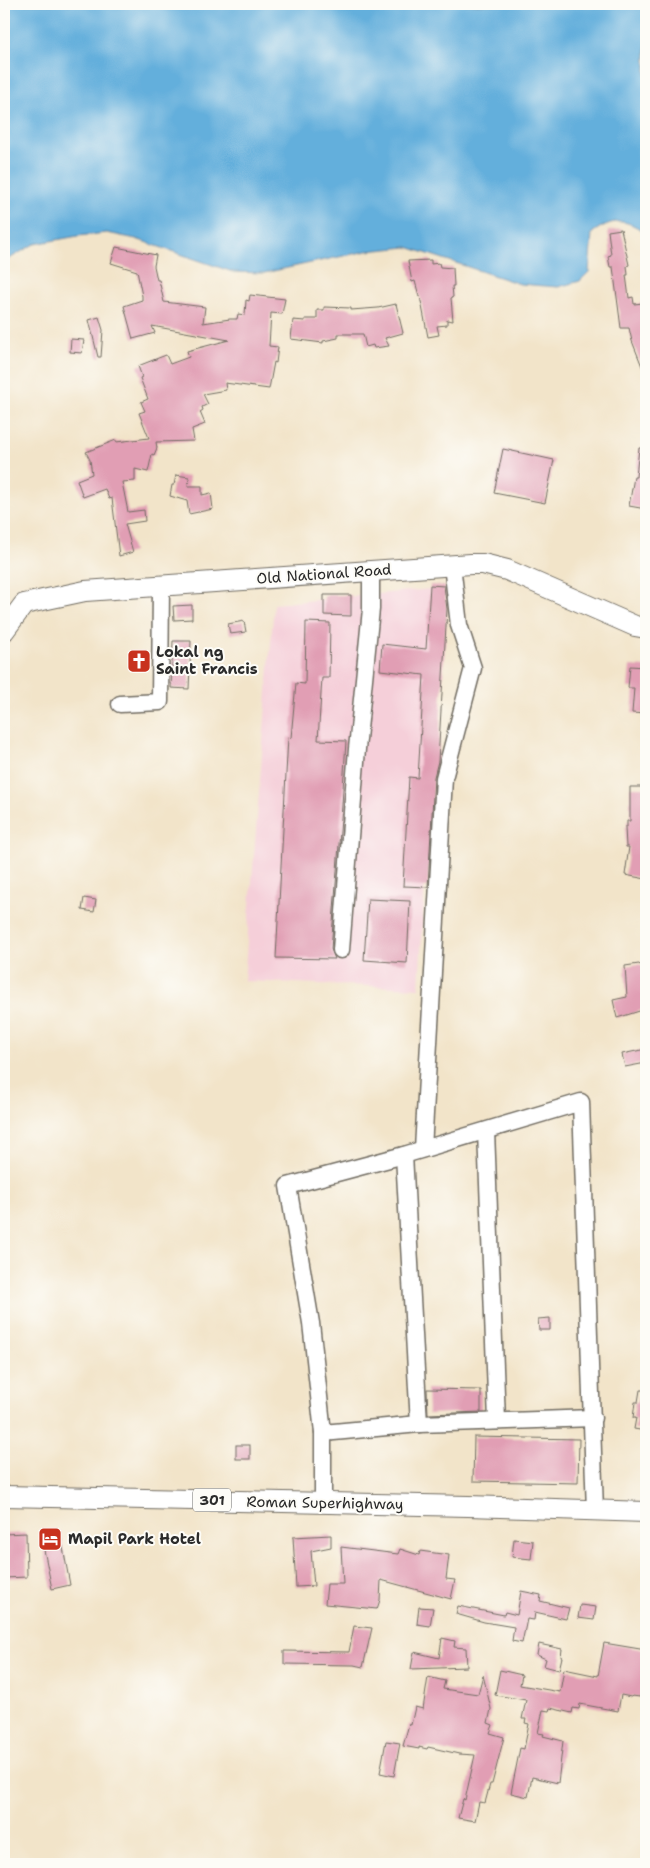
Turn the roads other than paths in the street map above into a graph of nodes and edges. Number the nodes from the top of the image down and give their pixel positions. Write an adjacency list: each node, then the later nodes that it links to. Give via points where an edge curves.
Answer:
1 (452, 565): 2 (main road, Old National Road); 4 (main road, Old National Road, via 495,566); 9 (street, via 459,625 473,668 444,778)
2 (371, 571): 3 (main road, Old National Road); 7 (street, via 371,609)
3 (161, 586): 5 (main road, Old National Road, via 85,591 24,604); 6 (street, via 160,702)
4 (646, 628)
5 (4, 631)
6 (120, 704)
7 (341, 950)
8 (486, 1131): 9 (street); 11 (street, via 581,1102); 12 (street)
9 (423, 1150): 10 (street)
10 (404, 1155): 13 (street); 14 (street, via 288,1186 311,1323)
11 (592, 1418): 12 (street); 17 (street)
12 (497, 1421): 13 (street)
13 (419, 1424): 14 (street)
14 (323, 1433): 16 (street)
15 (4, 1496): 16 (main road, Roman Superhighway / 301)
16 (323, 1503): 17 (main road, Roman Superhighway / 301)
17 (595, 1512): 18 (main road, Roman Superhighway / 301)
18 (646, 1512)

